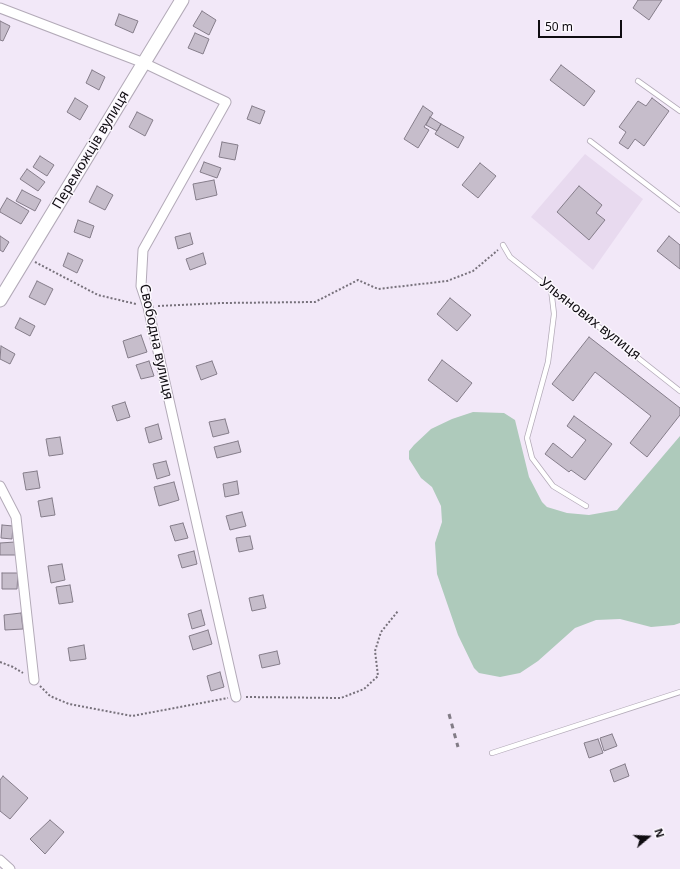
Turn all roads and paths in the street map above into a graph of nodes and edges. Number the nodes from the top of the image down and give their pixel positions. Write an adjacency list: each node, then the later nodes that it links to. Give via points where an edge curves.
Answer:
1 (182, 0): 3 (main road, Переможців вулиця)
2 (0, 8): 3 (street, Свободна вулиця)
3 (144, 63): 9 (main road, Переможців вулиця); 12 (street, Свободна вулиця, via 226,102 143,250 142,286)
4 (638, 82): 5 (lane)
5 (680, 111)
6 (590, 141): 7 (lane)
7 (680, 210)
8 (504, 245): 10 (lane, Ульянових вулиця, via 510,257); 12 (path, via 473,271 447,281 378,290 358,280 315,302)
9 (25, 257): 11 (main road, Переможців вулиця); 12 (path, via 98,295)
10 (551, 288): 13 (lane, Ульянових вулиця); 15 (lane, via 554,314 548,362 527,438 532,458 553,486)
11 (0, 300)
12 (148, 306): 19 (street, Свободна вулиця)
13 (680, 391)
14 (0, 486): 17 (street, via 16,517)
15 (586, 506)
16 (0, 662): 17 (path)
17 (34, 680)
18 (680, 692): 20 (lane)
19 (236, 697)
20 (492, 753)
21 (0, 860): 22 (street)
22 (10, 869)

